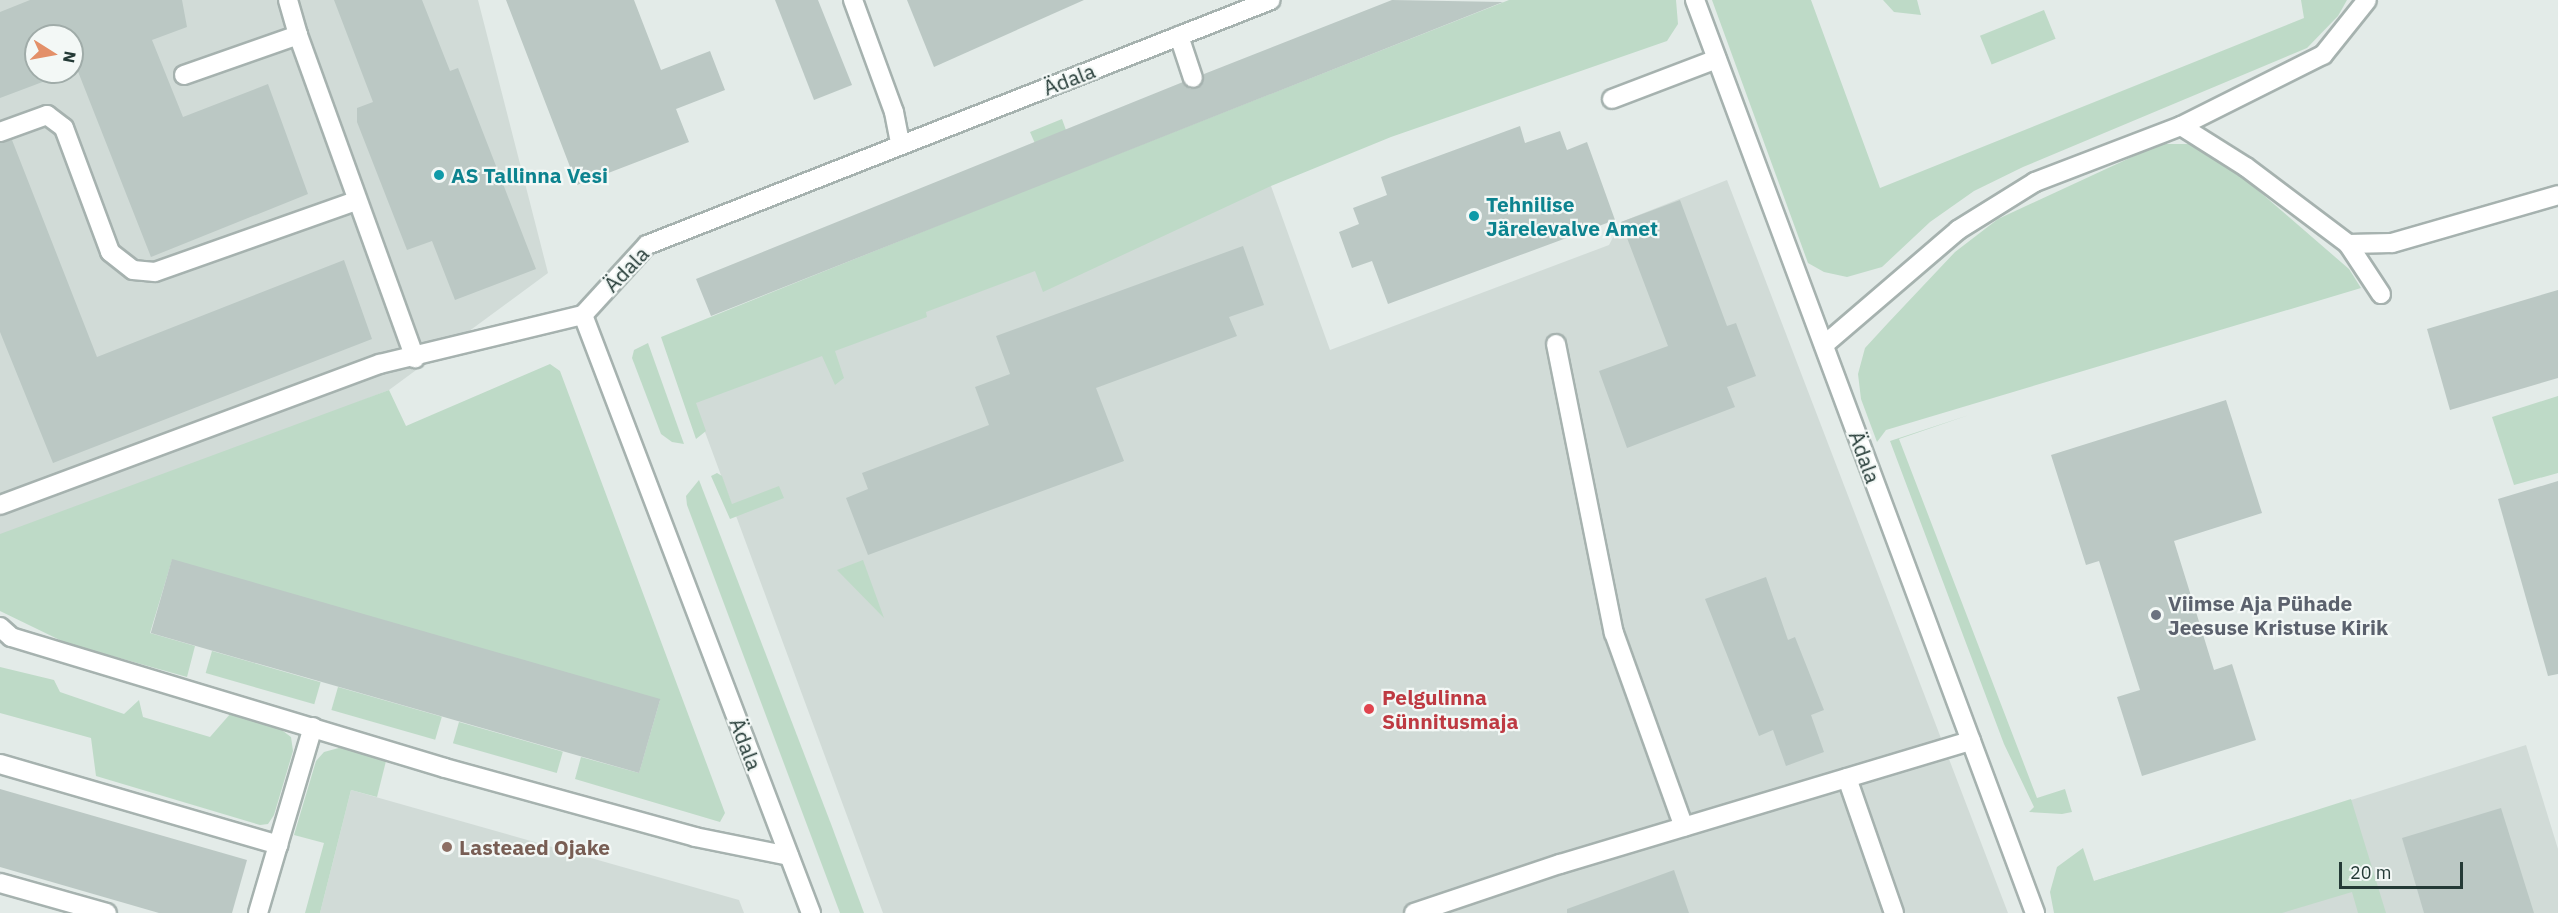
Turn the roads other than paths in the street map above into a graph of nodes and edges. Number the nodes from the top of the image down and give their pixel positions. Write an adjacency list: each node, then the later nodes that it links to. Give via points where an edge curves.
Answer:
1 (288, 0): 6 (street)
2 (853, 0): 14 (street, via 894,112)
3 (1271, 0): 7 (street, Ädala)
4 (1695, 0): 8 (street, Ädala)
5 (2367, 0): 12 (street, via 2323,55)
6 (297, 35): 9 (street); 16 (street)
7 (1179, 36): 10 (street); 14 (street, Ädala)
8 (1717, 59): 11 (street); 21 (street, Ädala)
9 (184, 75)
10 (1193, 78)
11 (1612, 99)
12 (2181, 126): 17 (street, via 2246,166); 21 (street, via 2035,182 1958,230)
13 (0, 132): 16 (street, via 47,115 64,128 110,252 133,270 155,272)
14 (900, 144): 19 (street, Ädala, via 647,245)
15 (2558, 195): 17 (street, via 2392,243)
16 (356, 201): 22 (street)
17 (2348, 244): 18 (street)
18 (2381, 294)
19 (583, 315): 22 (street); 31 (street, Ädala)
20 (1556, 344): 29 (street, via 1614,633)
21 (1824, 345): 26 (street, Ädala)
22 (415, 358): 23 (street, via 380,364)
23 (0, 505)
24 (0, 627): 25 (street, via 11,637)
25 (313, 727): 30 (street); 31 (street, via 695,837)
26 (1971, 741): 28 (street); 38 (street, Ädala)
27 (0, 764): 30 (street)
28 (1847, 778): 29 (street); 37 (street)
29 (1684, 827): 36 (street)
30 (278, 845): 34 (street)
31 (789, 856): 35 (street, Ädala)
32 (0, 883): 33 (street)
33 (107, 913)
34 (258, 913)
35 (811, 913)
36 (1414, 913)
37 (1894, 913)
38 (2035, 913)

